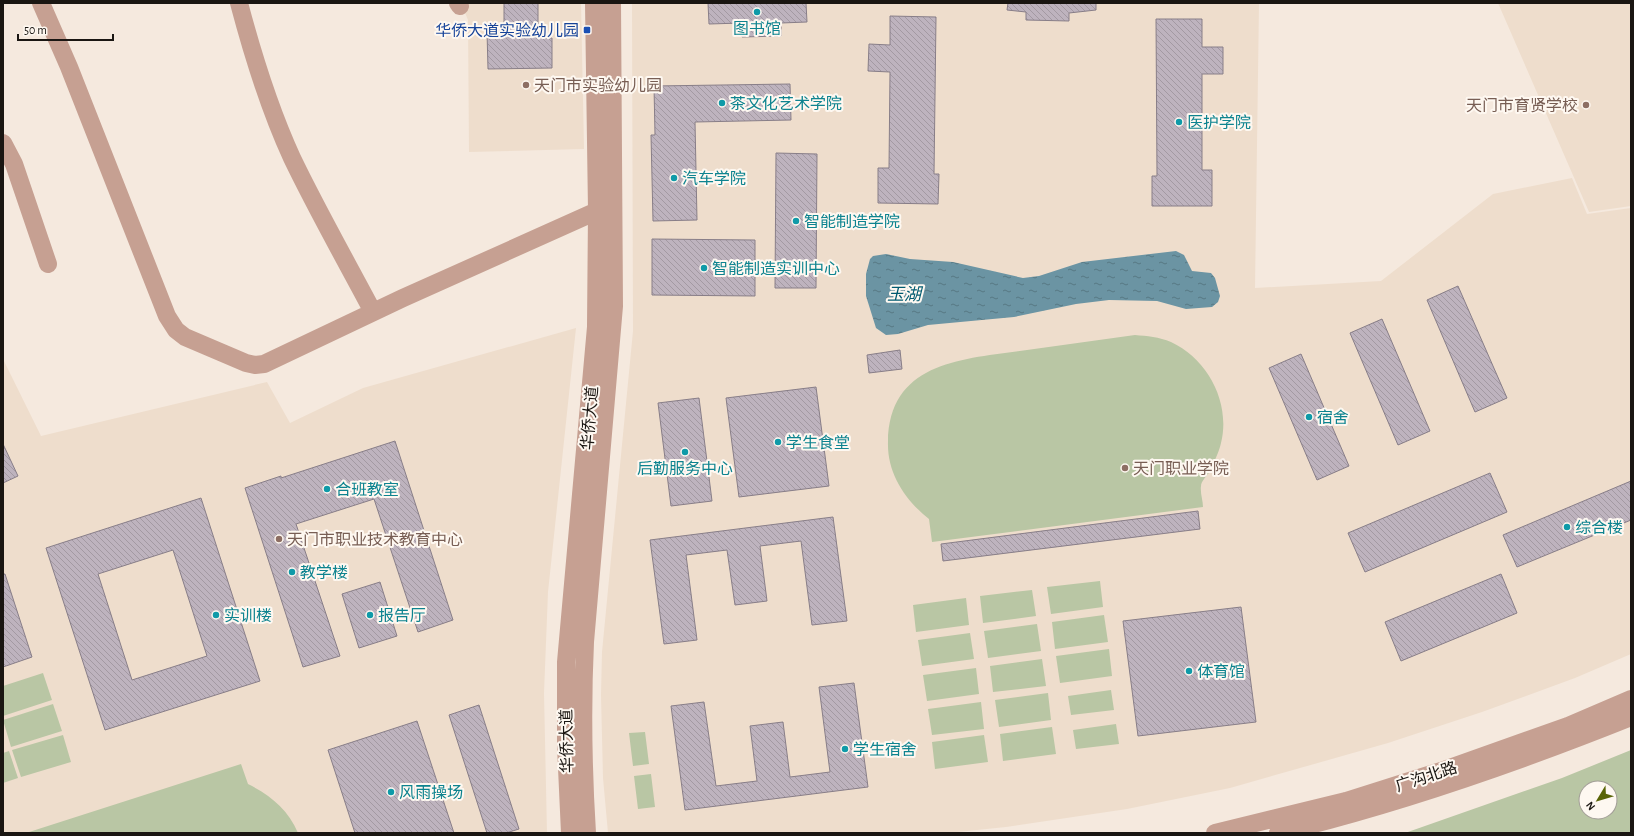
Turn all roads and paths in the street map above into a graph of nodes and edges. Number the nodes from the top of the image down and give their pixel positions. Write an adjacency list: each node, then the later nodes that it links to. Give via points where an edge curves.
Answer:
1 (41, 3): 8 (street, via 69,67 154,287 176,330 185,337 256,365 264,364)
2 (239, 3): 8 (street, via 255,64 292,158)
3 (594, 3): 6 (street, 华侨大道)
4 (612, 3): 13 (street, 华侨大道, via 614,306 585,642 583,704)
5 (3, 143): 7 (street, via 14,164)
6 (597, 211): 8 (street); 12 (street, 华侨大道, via 596,327 566,662)
7 (48, 264)
8 (373, 312)
9 (1631, 699): 11 (street, 广沟北路)
10 (1631, 717): 11 (street, 广沟北路, via 1507,765)
11 (1341, 818): 14 (street, 广沟北路); 15 (street, 广沟北路)
12 (570, 833)
13 (587, 833)
14 (1215, 833)
15 (1278, 833)

